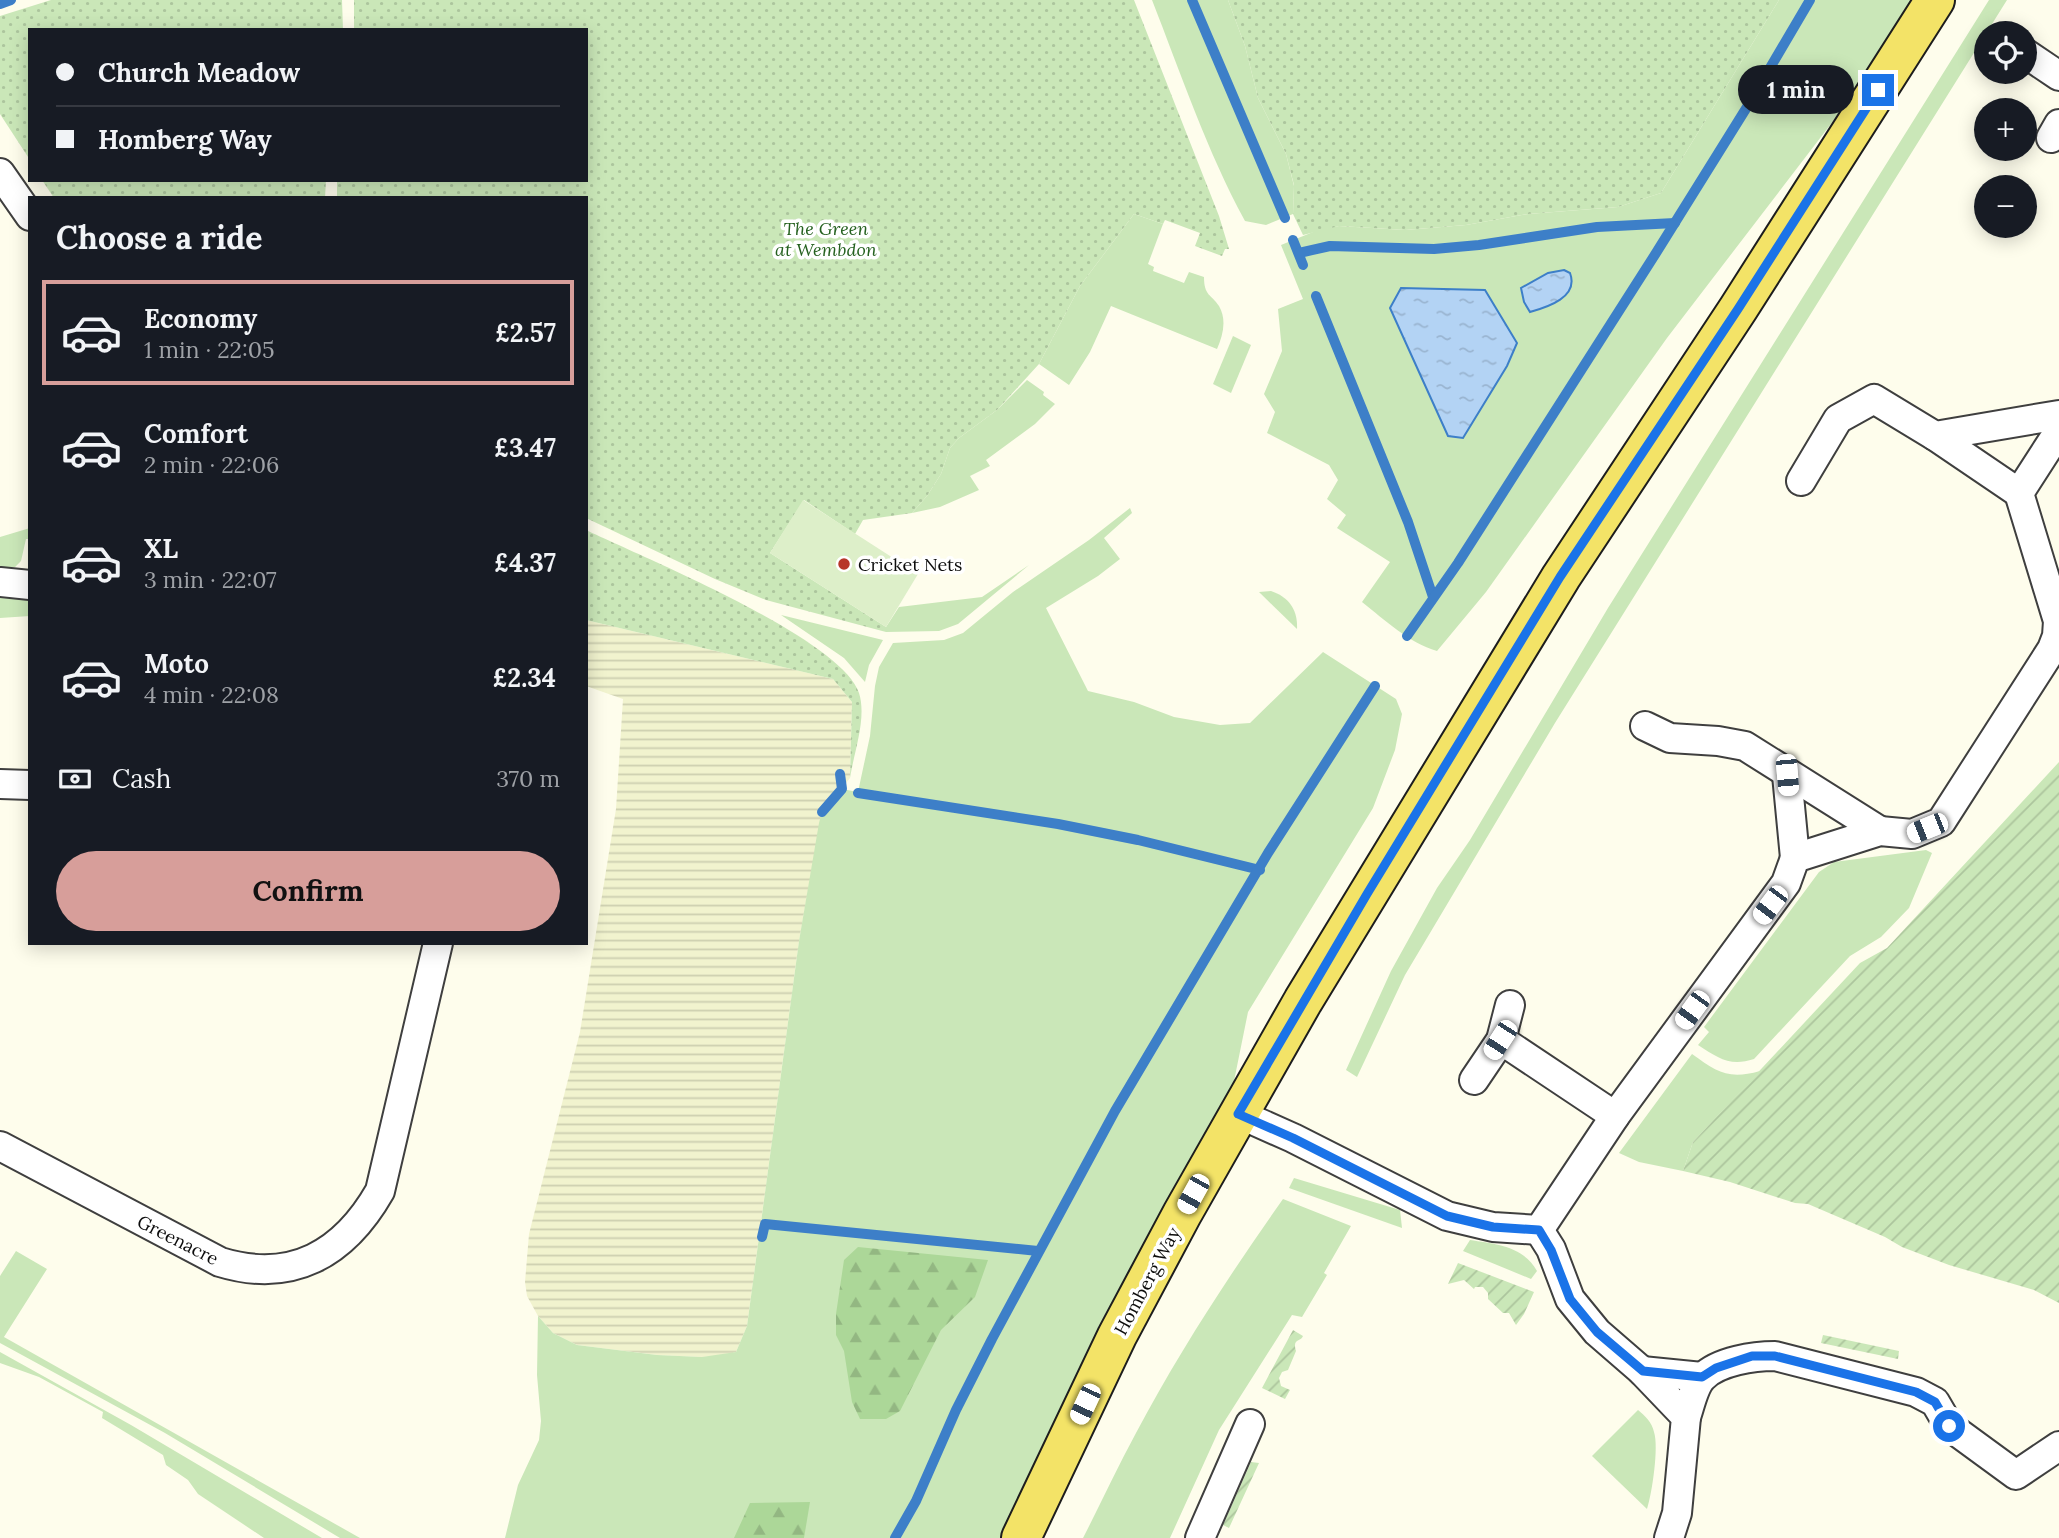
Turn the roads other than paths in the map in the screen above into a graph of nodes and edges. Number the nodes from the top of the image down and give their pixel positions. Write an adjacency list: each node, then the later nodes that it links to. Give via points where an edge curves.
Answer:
1 (1935, 0): 23 (main road, Homberg Way, via 1560,577)
2 (2037, 61): 3 (street)
3 (2059, 76)
4 (0, 173): 5 (street)
5 (28, 213)
6 (2059, 415): 8 (street)
7 (2059, 431): 10 (street)
8 (1936, 436): 9 (street, via 1874,398 1838,419); 10 (street)
9 (1801, 481)
10 (2019, 493): 17 (street, via 2058,621 2052,649 1941,822 1912,834)
11 (0, 582): 12 (street)
12 (28, 585)
13 (1645, 726): 14 (street, via 1670,738 1745,746)
14 (1787, 775): 17 (street); 18 (street)
15 (0, 784): 16 (street)
16 (28, 785)
17 (1880, 831): 18 (street)
18 (1795, 858): 24 (street, via 1786,883)
19 (438, 945): 25 (street, Greenacre, via 380,1191 359,1225 324,1254 273,1269 219,1262)
20 (1510, 1005): 21 (street)
21 (1500, 1040): 22 (street); 24 (street)
22 (1474, 1080)
23 (1238, 1114): 26 (street, via 1447,1216 1493,1227); 32 (main road, Homberg Way, via 1117,1336)
24 (1615, 1116): 26 (street)
25 (0, 1146)
26 (1539, 1230): 27 (street, via 1570,1299 1597,1332)
27 (1643, 1371): 28 (street); 29 (street)
28 (1702, 1377): 29 (street); 31 (street, via 1752,1356 1775,1356 1916,1392 1935,1402 1949,1426 2016,1475)
29 (1686, 1417): 34 (street, via 1677,1513)
30 (1250, 1424): 33 (street)
31 (2059, 1446)
32 (1021, 1538)
33 (1200, 1538)
34 (1668, 1538)

